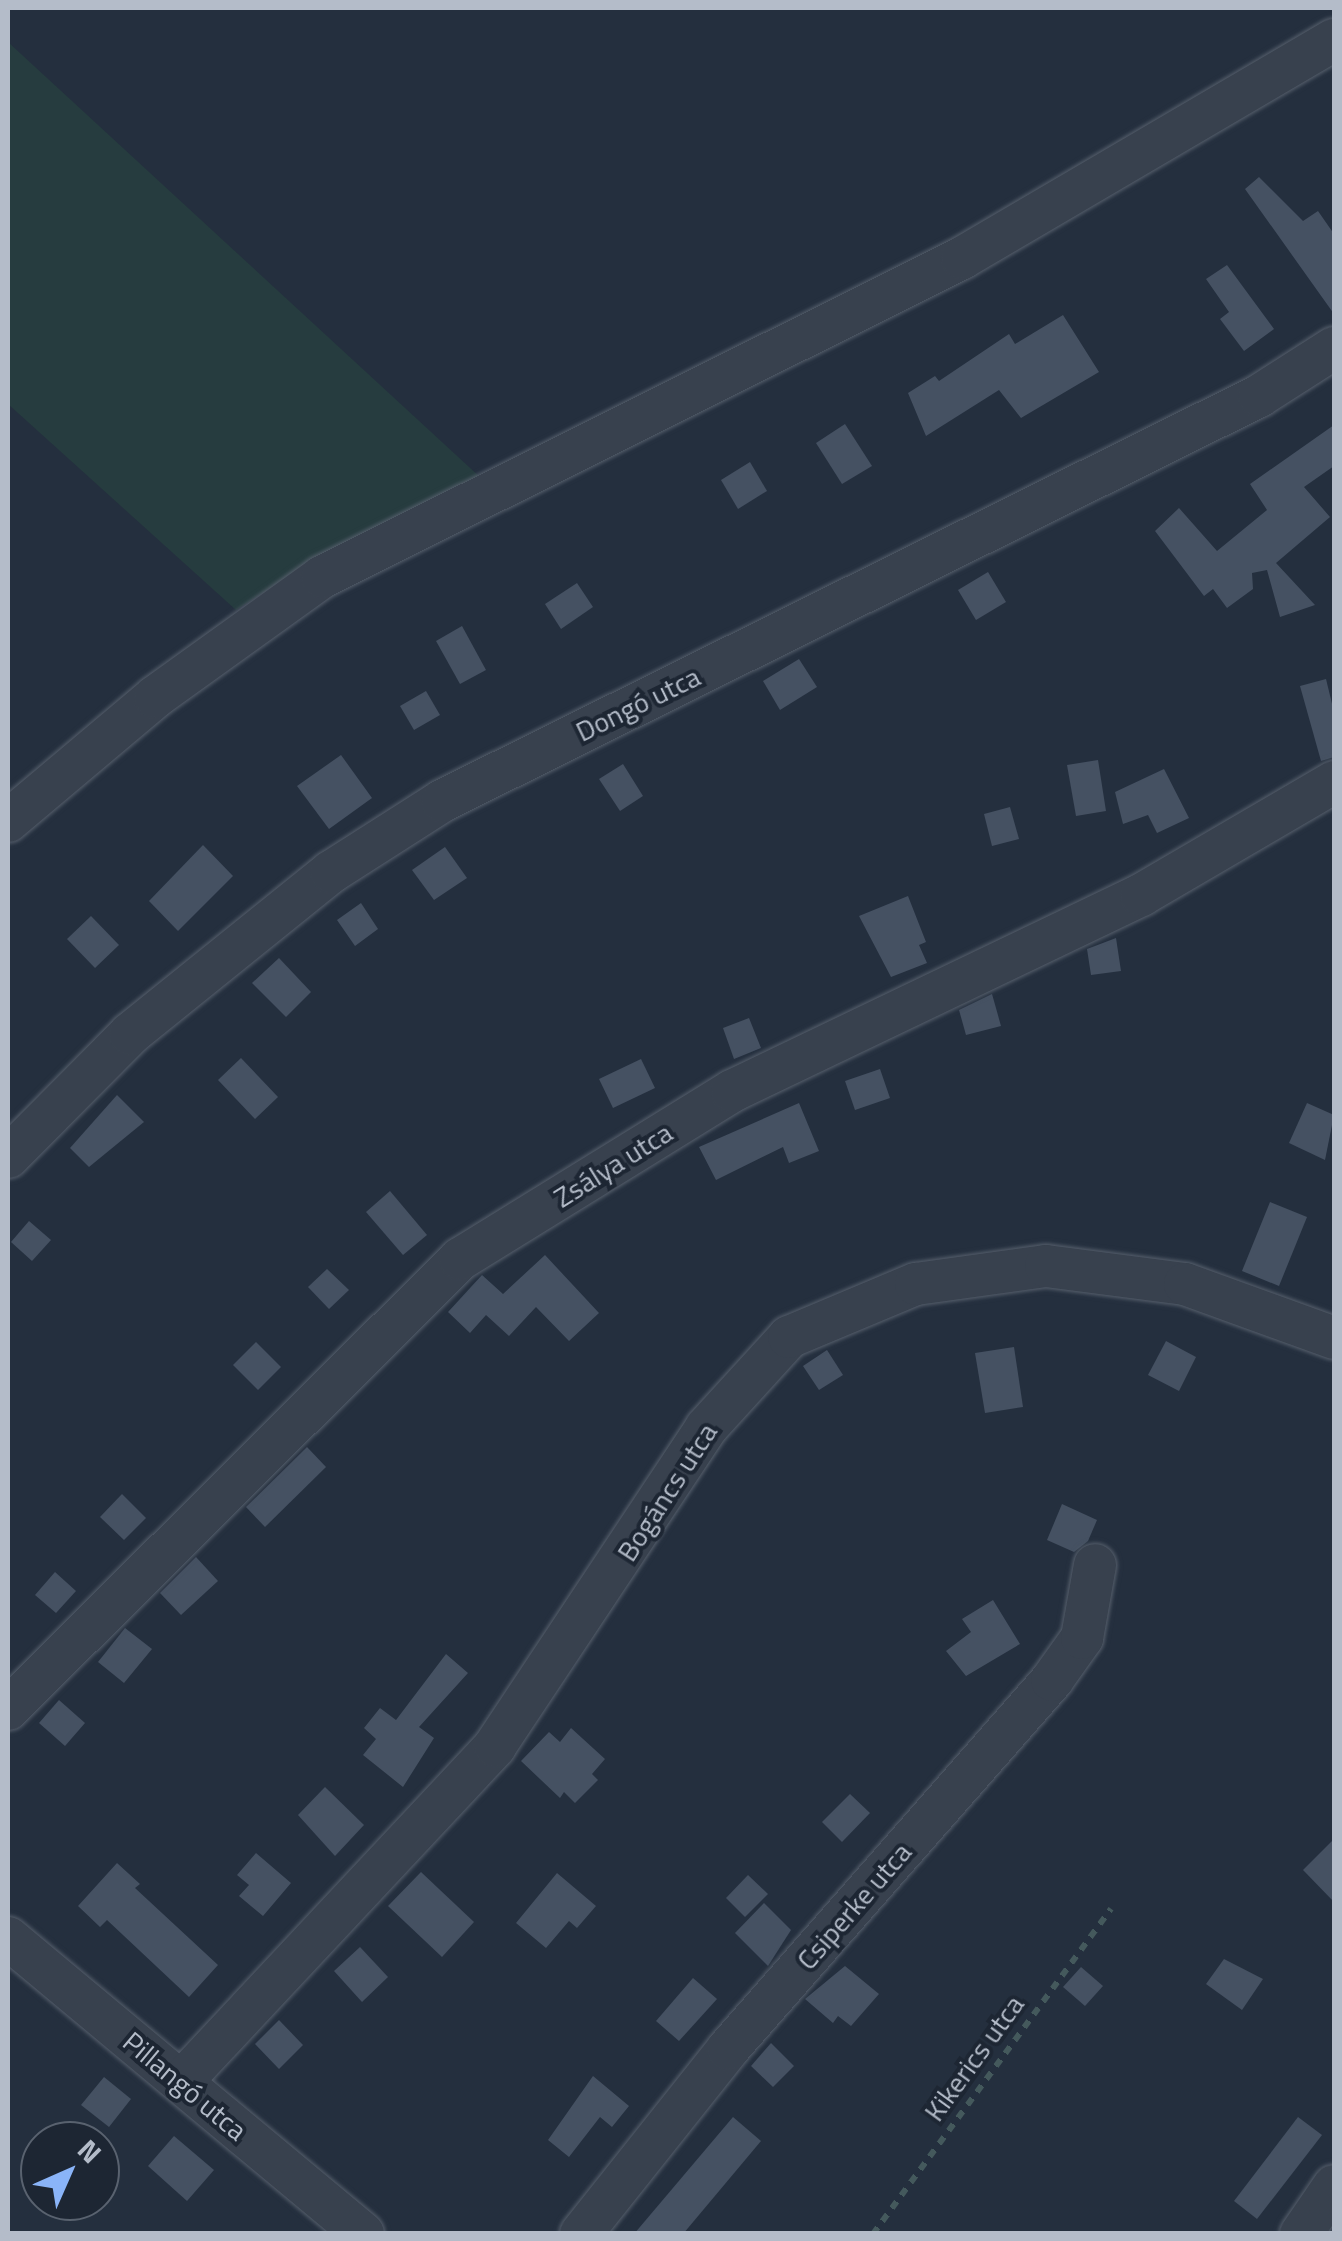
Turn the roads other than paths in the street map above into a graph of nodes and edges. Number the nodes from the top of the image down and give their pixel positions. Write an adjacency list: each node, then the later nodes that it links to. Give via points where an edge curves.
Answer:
1 (1334, 40): 4 (street, via 962,258 322,577 170,685)
2 (1334, 348): 5 (street, Dongó utca, via 1242,405 442,801 331,872 146,1022)
3 (1334, 782): 8 (street, Zsálya utca, via 1142,896 732,1091 460,1259)
4 (8, 821)
5 (8, 1156)
6 (1334, 1338): 10 (street, Bogáncs utca, via 1184,1284 1046,1266 916,1284 789,1337 706,1428 495,1746)
7 (1095, 1565): 13 (street, Csiperke utca, via 1082,1638 1052,1680 728,2049)
8 (8, 1709)
9 (8, 1938): 10 (street, Pillangó utca)
10 (181, 2082): 12 (street, Pillangó utca)
11 (1334, 2186): 14 (street)
12 (363, 2234)
13 (581, 2234)
14 (1301, 2234)

